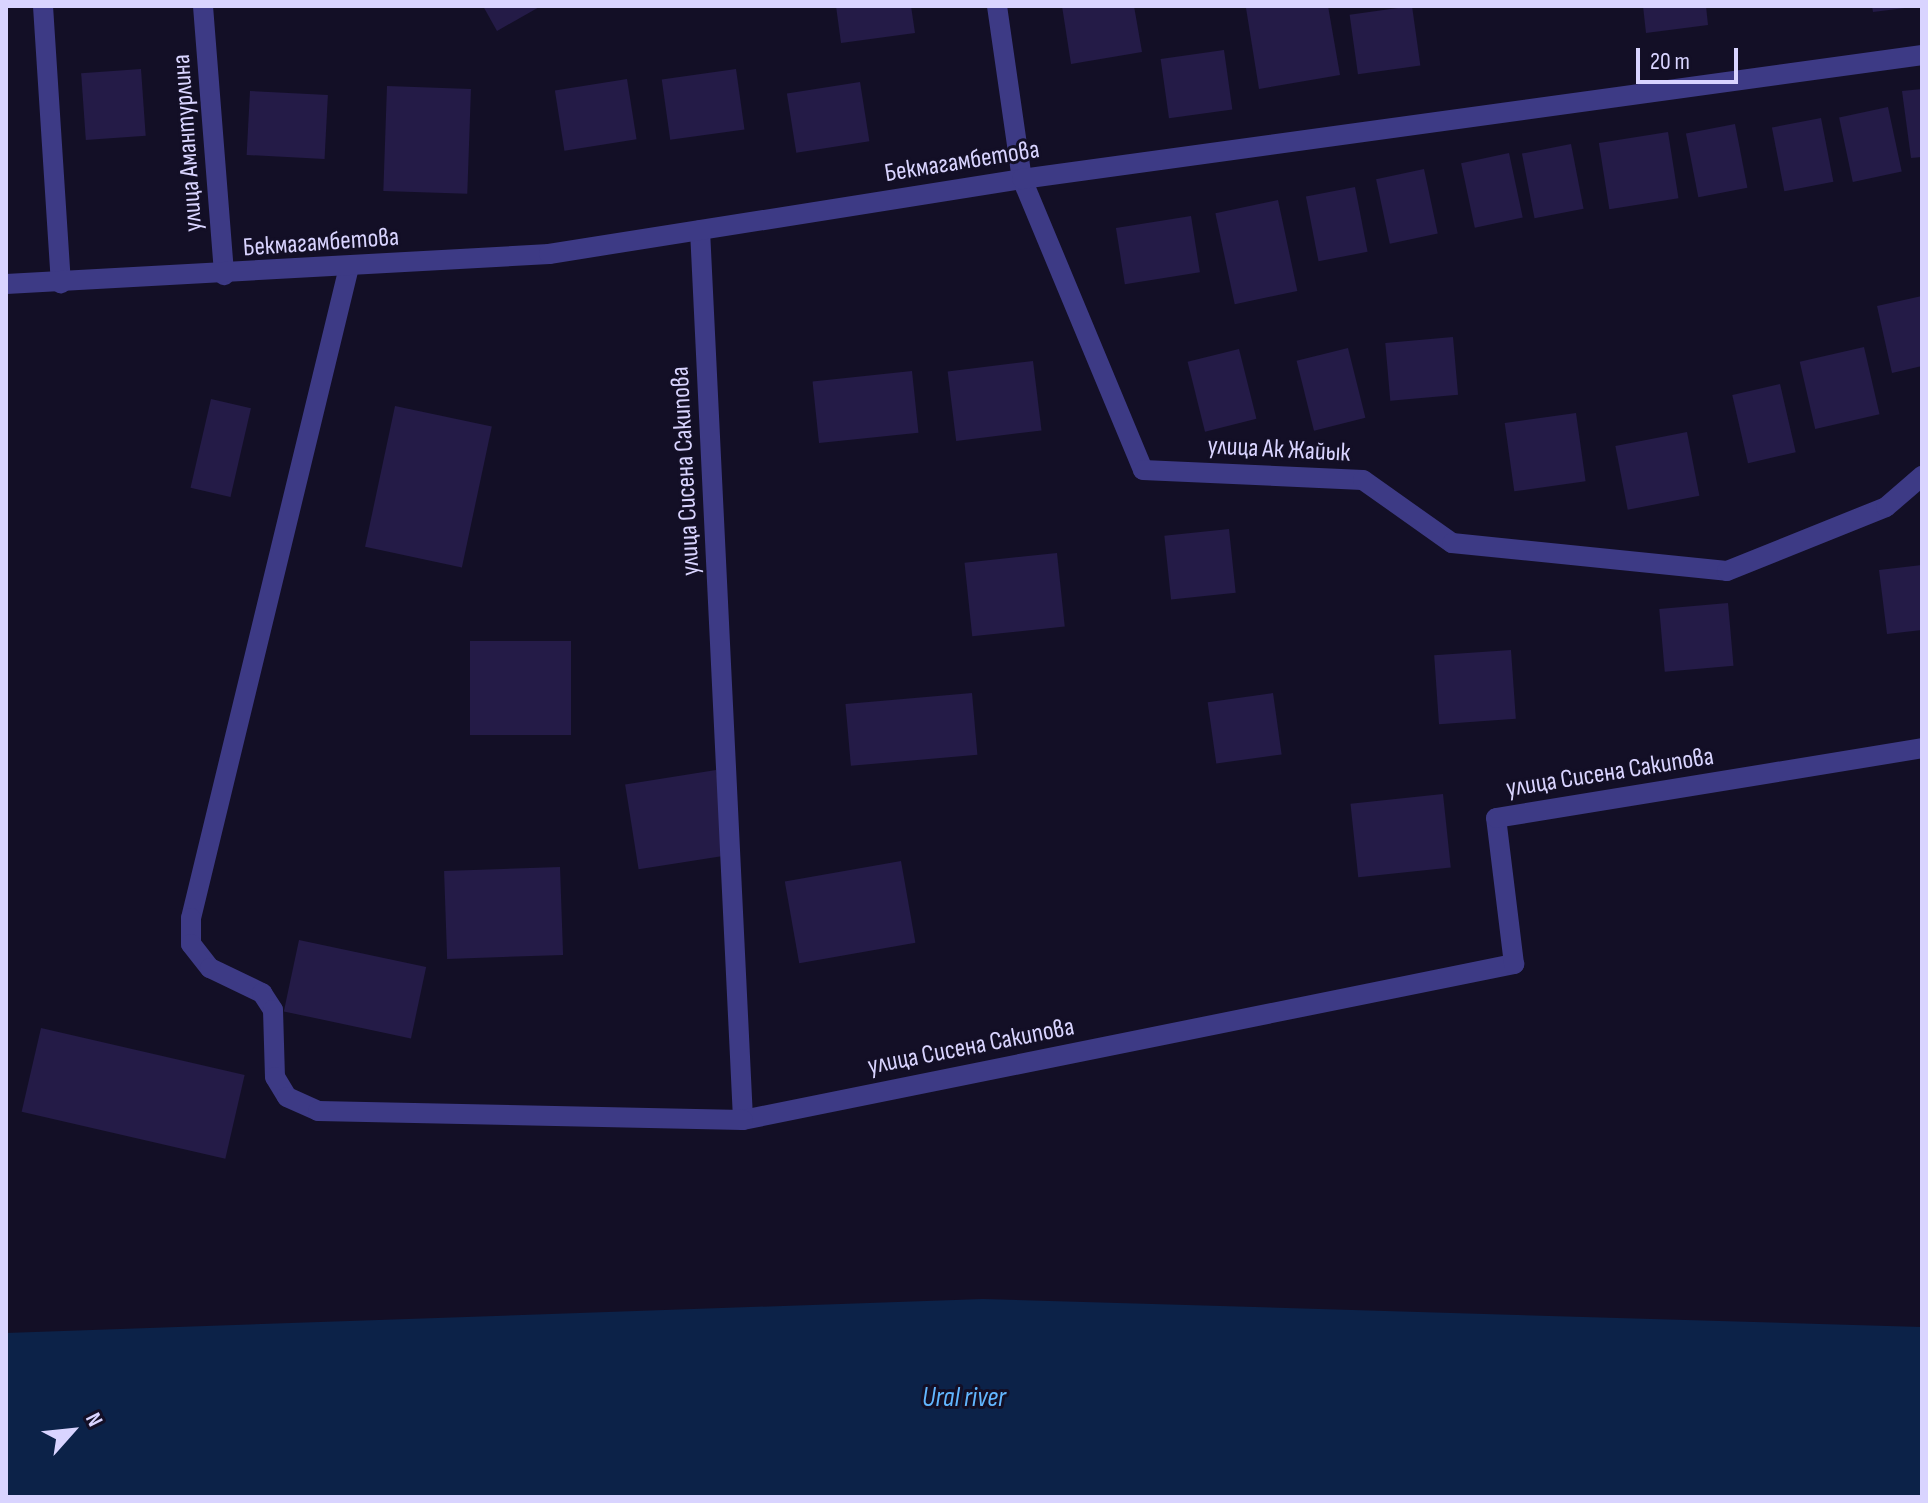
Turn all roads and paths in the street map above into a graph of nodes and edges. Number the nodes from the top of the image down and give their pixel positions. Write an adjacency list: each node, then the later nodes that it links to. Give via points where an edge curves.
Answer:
1 (43, 6): 9 (street)
2 (203, 6): 8 (street, улица Амантурлина)
3 (997, 6): 5 (street)
4 (1922, 55): 5 (street, Бекмагамбетова)
5 (1022, 179): 6 (street, Бекмагамбетова); 11 (street, улица Ак Жайык, via 1143,470 1363,480 1452,543 1727,571 1886,507)
6 (700, 230): 7 (street, Бекмагамбетова, via 549,254); 13 (street, улица Сисена Сакипова)
7 (349, 267): 8 (street, Бекмагамбетова); 13 (street, via 191,918 191,944 210,968 262,993 273,1010 275,1077 287,1097 318,1111)
8 (224, 275): 9 (street, Бекмагамбетова)
9 (61, 283): 10 (street, Бекмагамбетова)
10 (6, 284)
11 (1922, 476)
12 (1922, 748): 13 (street, улица Сисена Сакипова, via 1496,818 1514,964)
13 (743, 1120)

